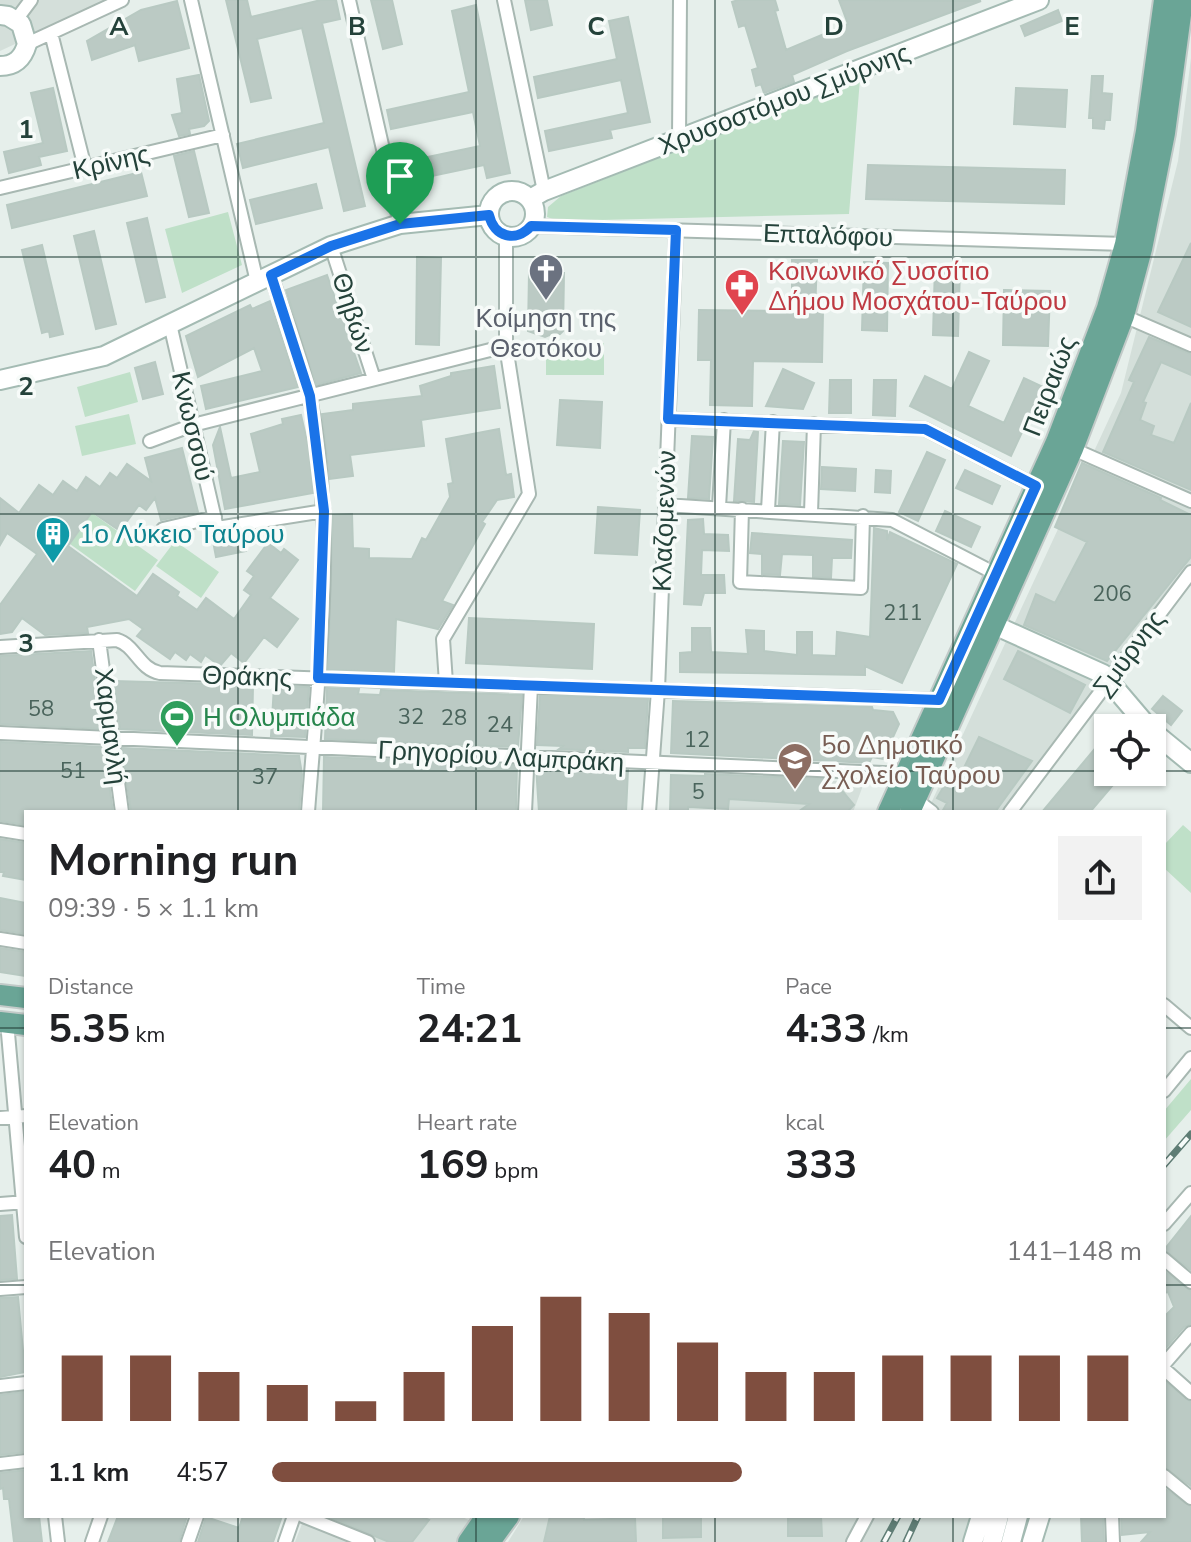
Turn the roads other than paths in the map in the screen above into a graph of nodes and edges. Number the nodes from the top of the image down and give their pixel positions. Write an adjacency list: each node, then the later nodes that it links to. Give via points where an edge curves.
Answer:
1 (31, 0): 10 (street)
2 (122, 0): 11 (street)
3 (191, 0): 14 (street)
4 (349, 0): 20 (street)
5 (504, 0): 18 (street)
6 (680, 0): 15 (street)
7 (1039, 0): 15 (street, Χρυσοστόμου Σμύρνης)
8 (1164, 0): 24 (main road, Πειραιώς)
9 (1183, 0): 27 (main road, Πειραιώς, via 1165,133)
10 (4, 16): 12 (street, via 25,30)
11 (51, 33): 12 (street); 16 (street)
12 (27, 44): 13 (street, via 20,58)
13 (2, 69)
14 (223, 135): 16 (street, Κρίνης); 26 (street)
15 (679, 139): 18 (street, Χρυσοστόμου Σμύρνης)
16 (85, 168): 17 (street, Κρίνης)
17 (0, 188)
18 (537, 195): 19 (street, Χρυσοστόμου Σμύρνης, via 500,194); 21 (street)
19 (489, 215): 20 (street); 23 (street, via 494,228)
20 (400, 224): 25 (street)
21 (531, 226): 22 (street, Επταλόφου); 23 (street, via 520,235)
22 (676, 230): 24 (street, Επταλόφου); 34 (street, Κλαζομενών)
23 (506, 236): 30 (street)
24 (1125, 244): 41 (main road, Πειραιώς, via 1085,371)
25 (331, 246): 26 (street); 31 (street, Θηβών)
26 (264, 279): 28 (street); 33 (street)
27 (1124, 316): 29 (street); 40 (main road, Πειραιώς)
28 (170, 324): 32 (street, via 104,356); 38 (street, Κνωσσού)
29 (1191, 345)
30 (506, 346): 31 (street); 59 (street, via 529,494 443,639)
31 (374, 379): 33 (street)
32 (0, 380)
33 (310, 396): 38 (street); 47 (street)
34 (668, 419): 35 (street); 43 (street, Κλαζομενών)
35 (724, 420): 36 (street); 44 (street)
36 (773, 422): 37 (street); 46 (street)
37 (814, 424): 41 (street, via 925,429); 48 (street)
38 (193, 425): 39 (street); 50 (street, Κνωσσού)
39 (150, 441)
40 (1073, 449): 42 (street); 54 (main road, Πειραιώς)
41 (1036, 486): 53 (main road, Πειραιώς)
42 (1191, 501)
43 (665, 505): 44 (street); 61 (street, Κλαζομενών)
44 (719, 507): 45 (street)
45 (742, 509): 46 (street); 49 (street, via 740,582 861,588)
46 (768, 510): 48 (street)
47 (324, 511): 50 (street); 57 (street)
48 (811, 513): 49 (street)
49 (863, 516): 53 (street, via 892,520)
50 (216, 522): 51 (street)
51 (163, 529)
52 (1191, 572): 58 (street, Σμύρνης)
53 (996, 574): 54 (main road, Πειραιώς)
54 (985, 621): 58 (street, via 1089,666); 62 (main road, Πειραιώς); 72 (main road, Πειραιώς)
55 (99, 640): 56 (street, Θράκης); 57 (street, Θράκης, via 128,644 150,671 160,673); 65 (street, Χαρμανλή)
56 (0, 647)
57 (318, 678): 59 (street, Θράκης); 67 (street)
58 (1109, 680): 63 (street); 78 (street, Σμύρνης)
59 (446, 683): 60 (street, Θράκης)
60 (531, 686): 61 (street, Θράκης); 68 (street)
61 (658, 690): 62 (street, Θράκης); 69 (street, Κλαζομενών)
62 (939, 700): 71 (main road, Πειραιώς)
63 (1137, 714)
64 (0, 733): 65 (street, Γρηγορίου Λαμπράκη)
65 (112, 738): 67 (street, Γρηγορίου Λαμπράκη); 73 (street, Χαρμανλή)
66 (1166, 742): 70 (street)
67 (313, 747): 68 (street, Γρηγορίου Λαμπράκη); 74 (street)
68 (528, 757): 69 (street, Γρηγορίου Λαμπράκη); 75 (street)
69 (653, 763): 71 (street, Γρηγορίου Λαμπράκη); 76 (street, Κλαζομενών)
70 (1191, 763)
71 (905, 774): 77 (main road, Πειραιώς)
72 (912, 805)
73 (122, 810)
74 (308, 810)
75 (525, 810)
76 (649, 810)
77 (889, 810)
78 (1012, 810)
79 (0, 830): 80 (street)
80 (24, 834)
81 (0, 939): 82 (street)
82 (24, 943)
83 (0, 995): 84 (main road)
84 (24, 998)
85 (1166, 1007): 86 (street)
86 (1191, 1028)
87 (8, 1030): 90 (street)
88 (1191, 1058): 89 (street)
89 (1166, 1089)
90 (21, 1117): 91 (street); 93 (street)
91 (0, 1118)
92 (1191, 1193): 95 (street)
93 (24, 1202): 94 (street)
94 (0, 1204)
95 (1166, 1222)
96 (1166, 1261): 97 (street)
97 (1191, 1282)
98 (24, 1287): 99 (street)
99 (0, 1289)
100 (1191, 1333): 101 (street)
101 (1166, 1364)
102 (1166, 1369): 105 (street)
103 (24, 1383): 104 (street)
104 (0, 1386)
105 (1191, 1393)
106 (24, 1461): 107 (street)
107 (0, 1464)
108 (1166, 1478): 109 (street)
109 (1191, 1498)
110 (55, 1518): 124 (street)
111 (100, 1518): 125 (street)
112 (196, 1518): 126 (street)
113 (293, 1518): 127 (street)
114 (308, 1518): 128 (street)
115 (485, 1518): 129 (main road)
116 (508, 1518): 130 (main road)
117 (866, 1518): 131 (street)
118 (980, 1518): 132 (street)
119 (998, 1518): 133 (street)
120 (1017, 1518): 134 (street)
121 (1039, 1518): 135 (street)
122 (1112, 1518): 123 (street)
123 (1114, 1541)
124 (58, 1542)
125 (92, 1542)
126 (188, 1542)
127 (285, 1542)
128 (368, 1542)
129 (468, 1542)
130 (490, 1542)
131 (853, 1542)
132 (973, 1542)
133 (992, 1542)
134 (1011, 1542)
135 (1032, 1542)

